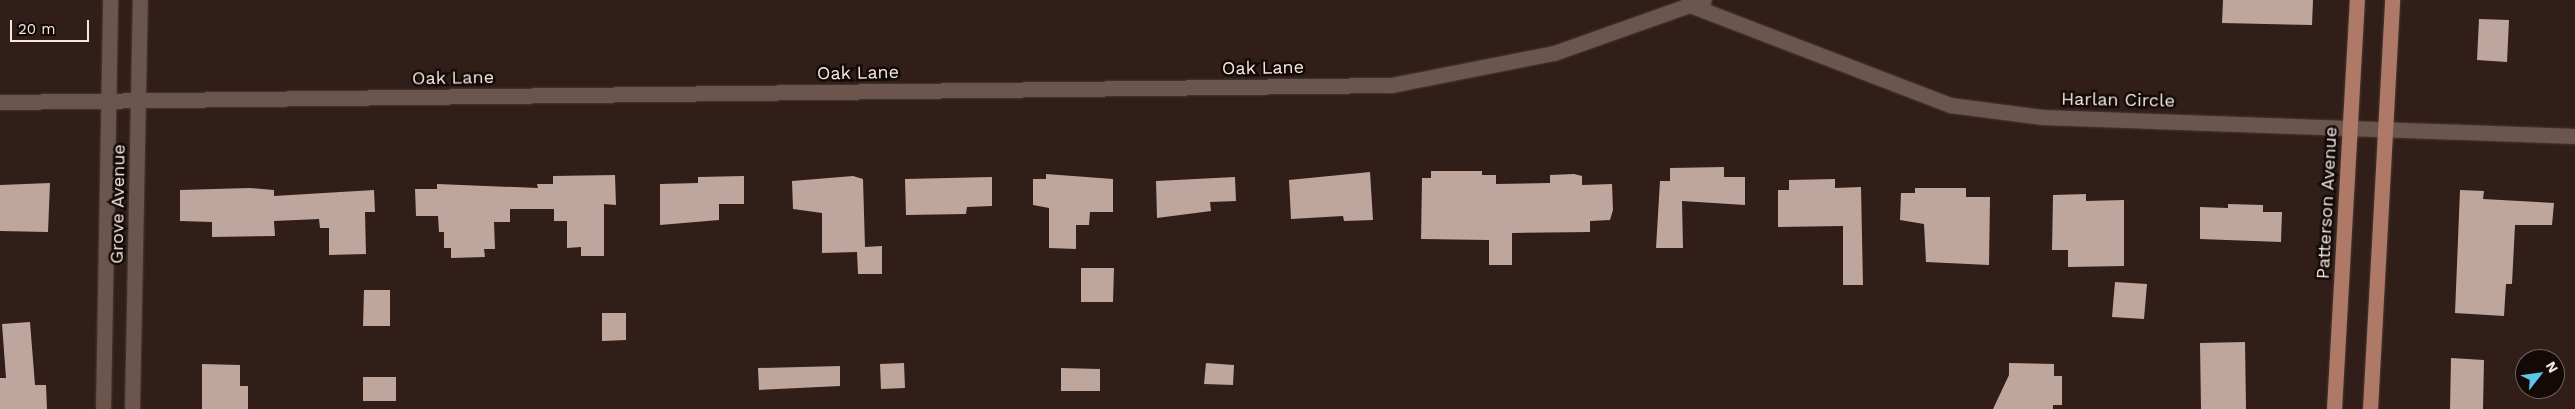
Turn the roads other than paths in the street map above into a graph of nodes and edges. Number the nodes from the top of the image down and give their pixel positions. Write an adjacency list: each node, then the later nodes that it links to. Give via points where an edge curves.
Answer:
1 (110, 0): 9 (street, Grove Avenue)
2 (140, 0): 7 (street, Grove Avenue)
3 (1704, 0): 6 (street, Oak Lane)
4 (2357, 0): 10 (main road, Patterson Avenue)
5 (2392, 0): 11 (main road)
6 (1686, 4): 7 (street, Oak Lane, via 1554,53 1392,85); 10 (street, Harlan Circle, via 1950,105 2042,117)
7 (138, 101): 9 (street, Oak Lane); 14 (street, Grove Avenue)
8 (0, 102): 9 (street, Oak Lane)
9 (108, 102): 13 (street, Grove Avenue)
10 (2350, 125): 11 (street, Harlan Circle); 15 (main road, Patterson Avenue)
11 (2386, 127): 12 (street, Harlan Circle); 16 (main road)
12 (2575, 136)
13 (103, 409)
14 (132, 409)
15 (2334, 409)
16 (2370, 409)

